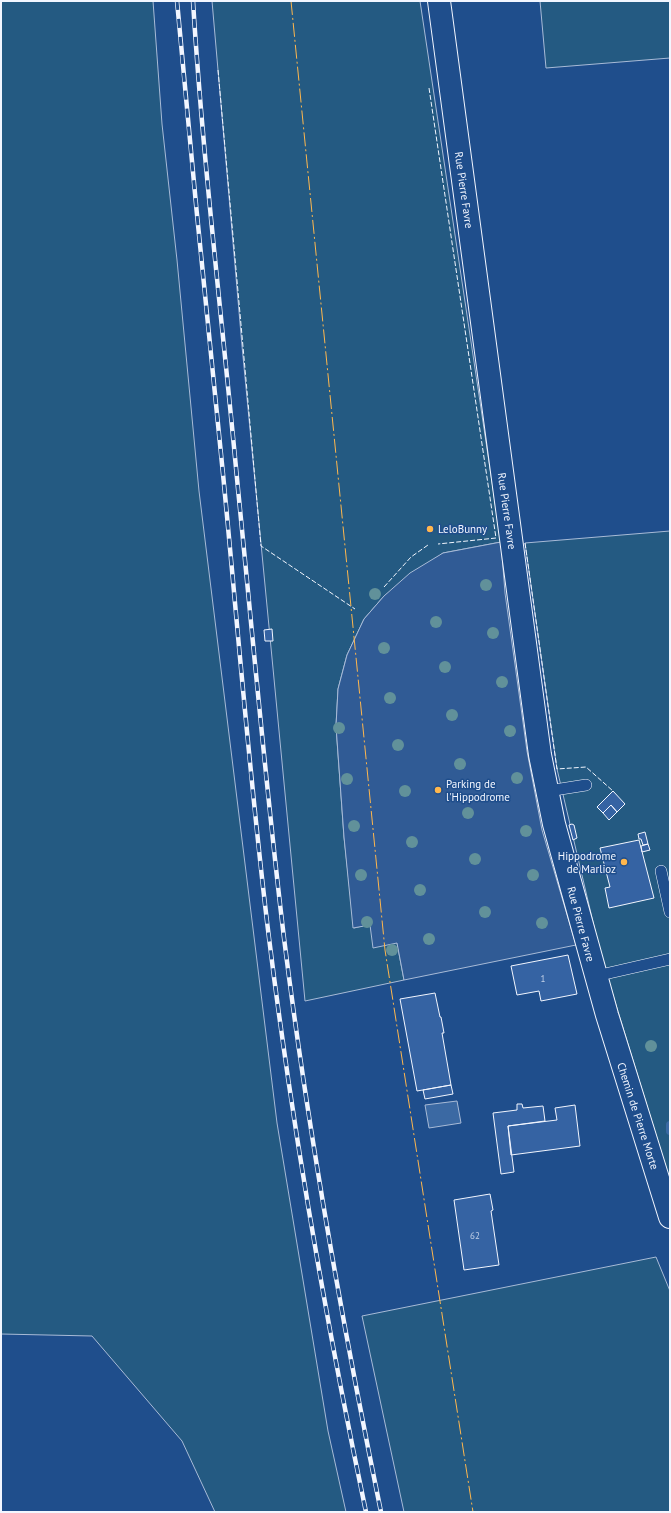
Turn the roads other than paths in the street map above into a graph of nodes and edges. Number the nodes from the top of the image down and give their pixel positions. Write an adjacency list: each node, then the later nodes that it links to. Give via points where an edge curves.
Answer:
1 (439, 1): 3 (street, Rue Pierre Favre, via 540,755)
2 (586, 785): 3 (lane)
3 (548, 791): 7 (street, Rue Pierre Favre, via 554,824)
4 (661, 871): 5 (lane)
5 (670, 912)
6 (670, 959): 7 (lane)
7 (596, 976): 8 (street, Rue Pierre Favre)
8 (607, 1015): 9 (street, Chemin de Pierre Morte)
9 (670, 1217)

